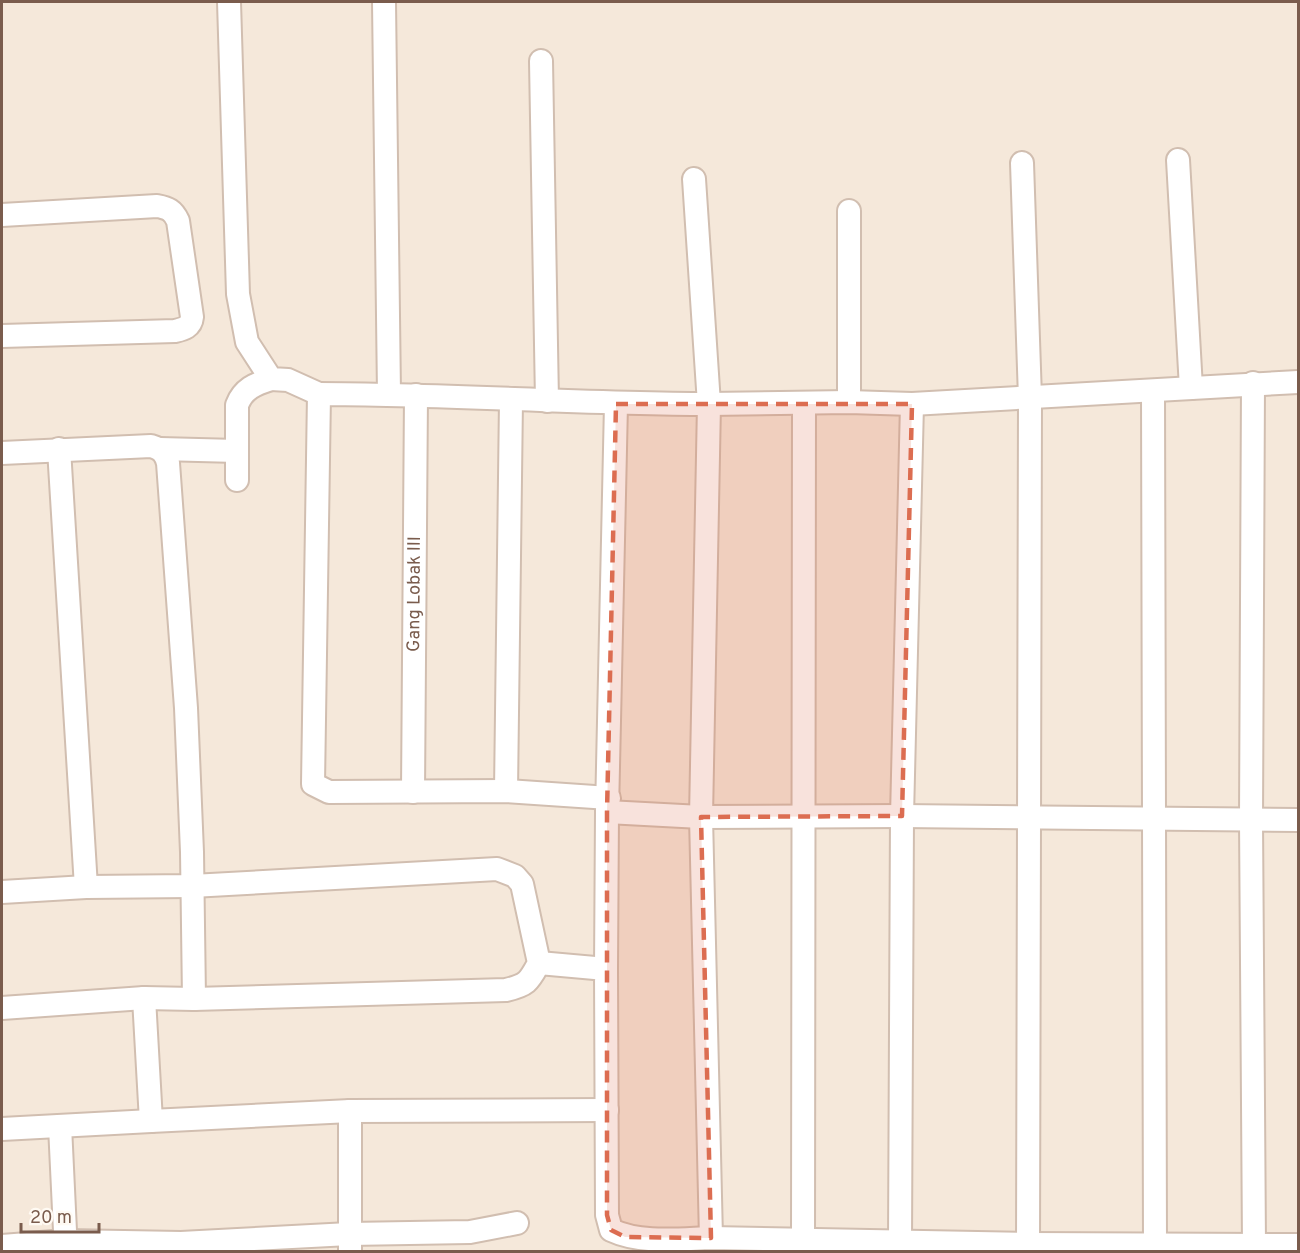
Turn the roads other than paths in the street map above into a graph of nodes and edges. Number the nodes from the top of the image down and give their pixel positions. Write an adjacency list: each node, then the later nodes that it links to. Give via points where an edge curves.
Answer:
1 (229, 2): 10 (street, via 238,294 246,342)
2 (384, 2): 16 (street)
3 (541, 61): 20 (street)
4 (1178, 160): 13 (street)
5 (1022, 163): 18 (street)
6 (694, 179): 24 (street)
7 (849, 211): 21 (street)
8 (2, 215): 9 (street, via 168,208 178,221 192,317 188,326 175,331)
9 (2, 336)
10 (271, 378): 15 (street, via 288,380); 28 (street, via 241,395 237,405)
11 (1299, 381): 12 (street)
12 (1253, 383): 13 (street); 39 (street)
13 (1191, 388): 14 (street)
14 (1153, 391): 18 (street); 38 (street)
15 (320, 394): 16 (street); 32 (street, via 312,782 329,792)
16 (389, 394): 17 (street)
17 (417, 395): 19 (street); 32 (street, Gang Lobak III)
18 (1030, 398): 25 (street); 37 (street)
19 (511, 400): 20 (street); 31 (street)
20 (547, 401): 23 (street)
21 (849, 402): 22 (street); 25 (street)
22 (804, 403): 24 (street); 34 (street)
23 (616, 404): 24 (street); 33 (street)
24 (709, 404): 36 (street)
25 (912, 404): 35 (street)
26 (160, 448): 27 (street); 28 (street); 41 (street, via 168,463 186,708)
27 (59, 449): 29 (street); 42 (street)
28 (237, 451): 30 (street)
29 (2, 453)
30 (237, 480)
31 (506, 791): 32 (street); 33 (street)
32 (413, 792)
33 (608, 805): 36 (street); 45 (street)
34 (803, 816): 35 (street); 36 (street); 56 (street)
35 (902, 816): 37 (street); 58 (street)
36 (701, 817): 55 (street)
37 (1028, 818): 38 (street); 66 (street)
38 (1155, 819): 39 (street); 60 (street)
39 (1251, 820): 40 (street); 61 (street)
40 (1299, 820)
41 (192, 886): 42 (street); 44 (street, via 497,869 515,876 522,884); 47 (street)
42 (86, 887): 43 (street)
43 (2, 892)
44 (539, 963): 45 (street); 47 (street, via 524,985 506,990)
45 (606, 969): 49 (street)
46 (144, 998): 47 (street); 48 (street); 51 (street)
47 (194, 999)
48 (2, 1008)
49 (607, 1110): 50 (street); 55 (street, via 607,1215 611,1230 625,1237)
50 (350, 1111): 51 (street); 59 (street)
51 (151, 1121): 52 (street)
52 (60, 1126): 53 (street); 64 (street)
53 (2, 1128)
54 (517, 1223): 57 (street)
55 (711, 1238): 56 (street)
56 (803, 1240): 58 (street)
57 (471, 1241): 59 (street)
58 (900, 1242): 66 (street)
59 (350, 1243): 65 (street)
60 (1155, 1245): 61 (street); 66 (street)
61 (1254, 1245): 62 (street)
62 (1299, 1245)
63 (2, 1246): 64 (street)
64 (66, 1246): 65 (street)
65 (181, 1247)
66 (1028, 1248)

